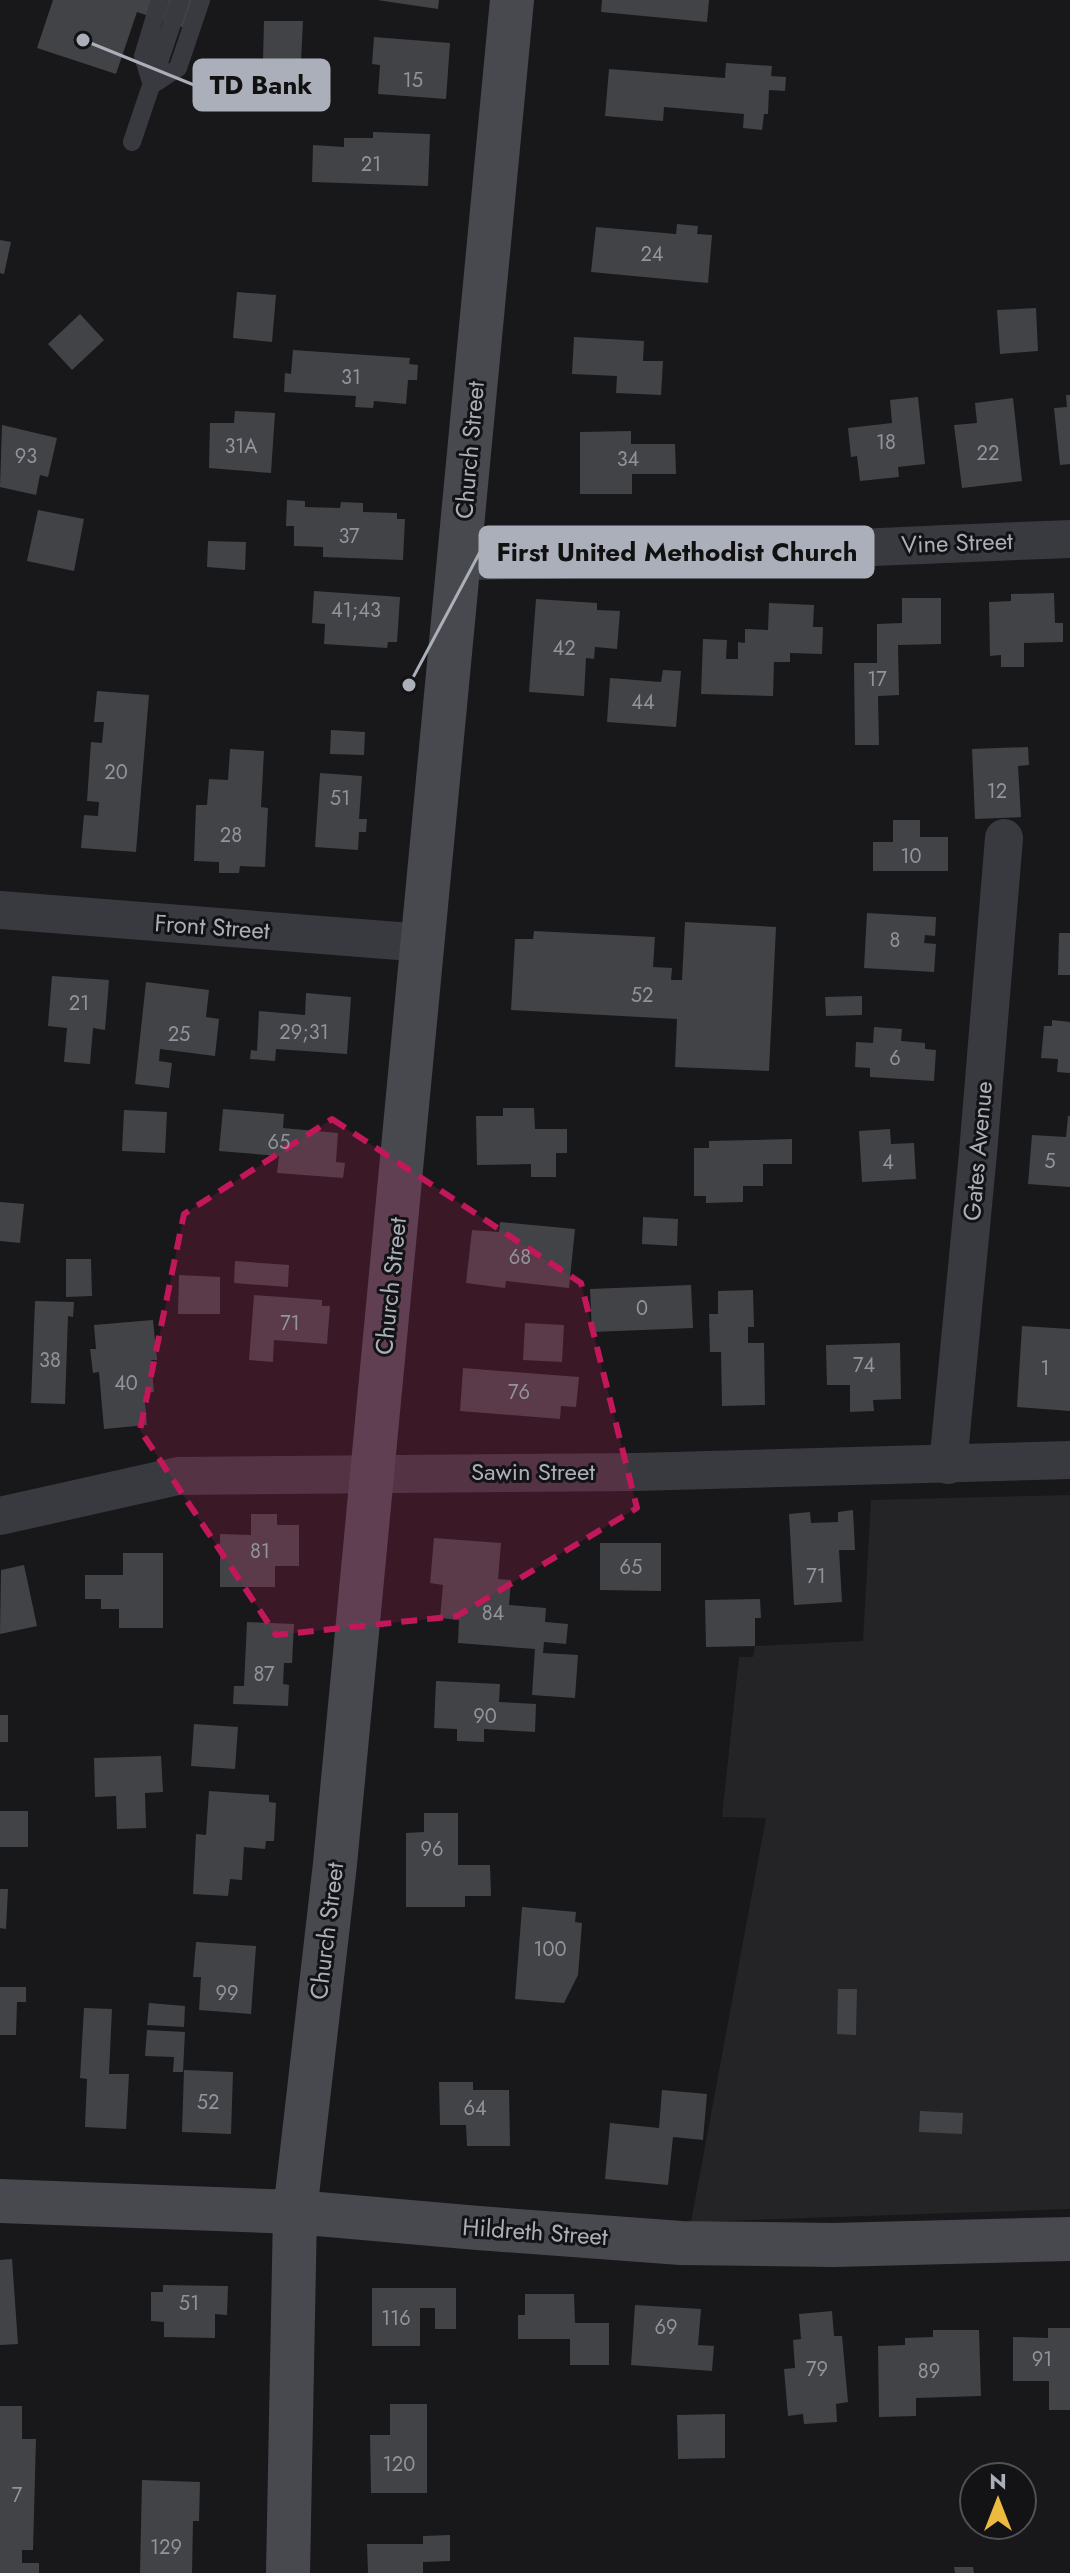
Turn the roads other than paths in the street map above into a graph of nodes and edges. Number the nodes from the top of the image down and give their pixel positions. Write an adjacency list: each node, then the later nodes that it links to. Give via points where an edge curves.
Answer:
1 (160, 0): 5 (lane, via 143,56)
2 (180, 0): 5 (lane)
3 (201, 0): 5 (lane, via 178,68)
4 (512, 0): 8 (street, Church Street)
5 (152, 85): 6 (lane)
6 (132, 142)
7 (1070, 539): 8 (street, Vine Street)
8 (460, 561): 11 (street, Church Street)
9 (1004, 838): 13 (street, Gates Avenue)
10 (0, 910): 11 (street, Front Street)
11 (424, 943): 14 (street, Church Street)
12 (1070, 1460): 13 (street, Sawin Street)
13 (948, 1465): 14 (street, Sawin Street)
14 (372, 1473): 15 (street, Sawin Street, via 178,1476); 17 (street, Church Street)
15 (0, 1516)
16 (0, 2201): 17 (street, Hildreth Street)
17 (295, 2212): 18 (street, Hildreth Street, via 681,2243); 19 (street, Church Street)
18 (1070, 2239)
19 (288, 2573)

